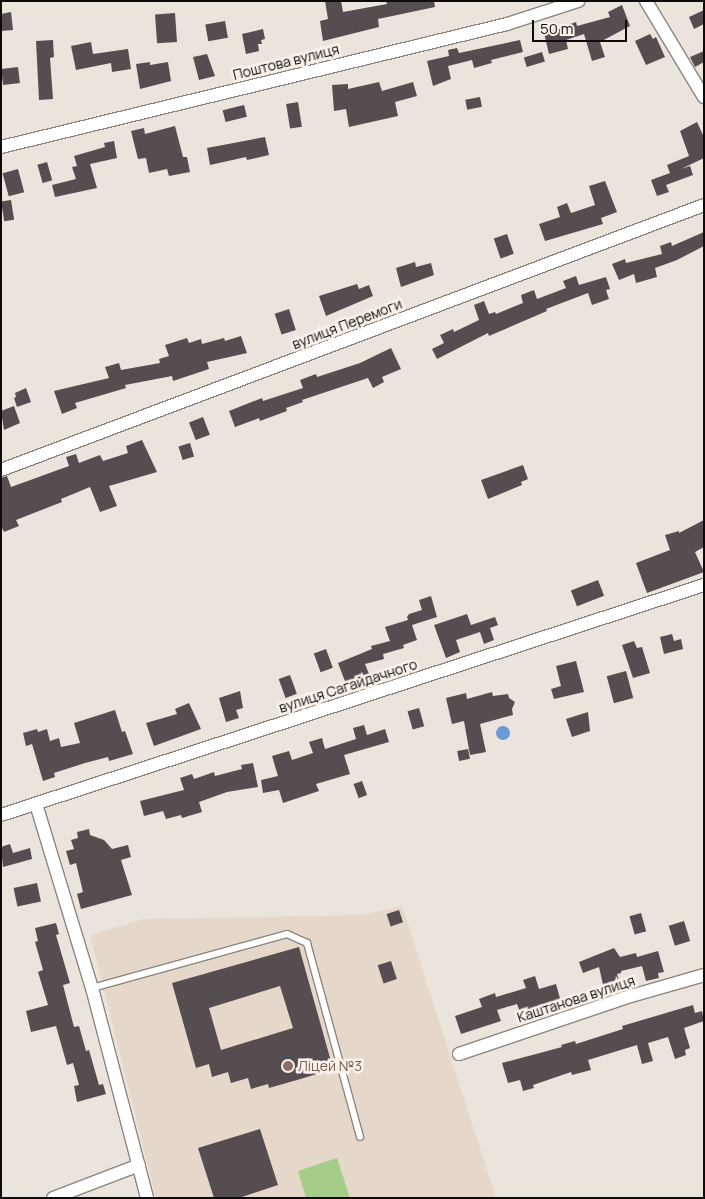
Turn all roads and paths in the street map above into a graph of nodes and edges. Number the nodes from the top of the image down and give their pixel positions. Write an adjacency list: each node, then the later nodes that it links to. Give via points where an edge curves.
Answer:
1 (578, 1): 4 (street, Поштова вулиця, via 507,24)
2 (646, 1): 3 (street)
3 (704, 97)
4 (1, 147)
5 (704, 205): 6 (street, вулиця Перемоги)
6 (1, 470)
7 (704, 585): 8 (street, вулиця Сагайдачного)
8 (36, 804): 9 (street, вулиця Сагайдачного); 11 (street)
9 (1, 815)
10 (704, 976): 12 (street, Каштанова вулиця, via 624,998)
11 (92, 988): 13 (lane, via 287,934 307,943); 14 (street)
12 (459, 1054)
13 (360, 1137)
14 (140, 1165): 15 (street); 16 (street)
15 (53, 1198)
16 (147, 1198)

